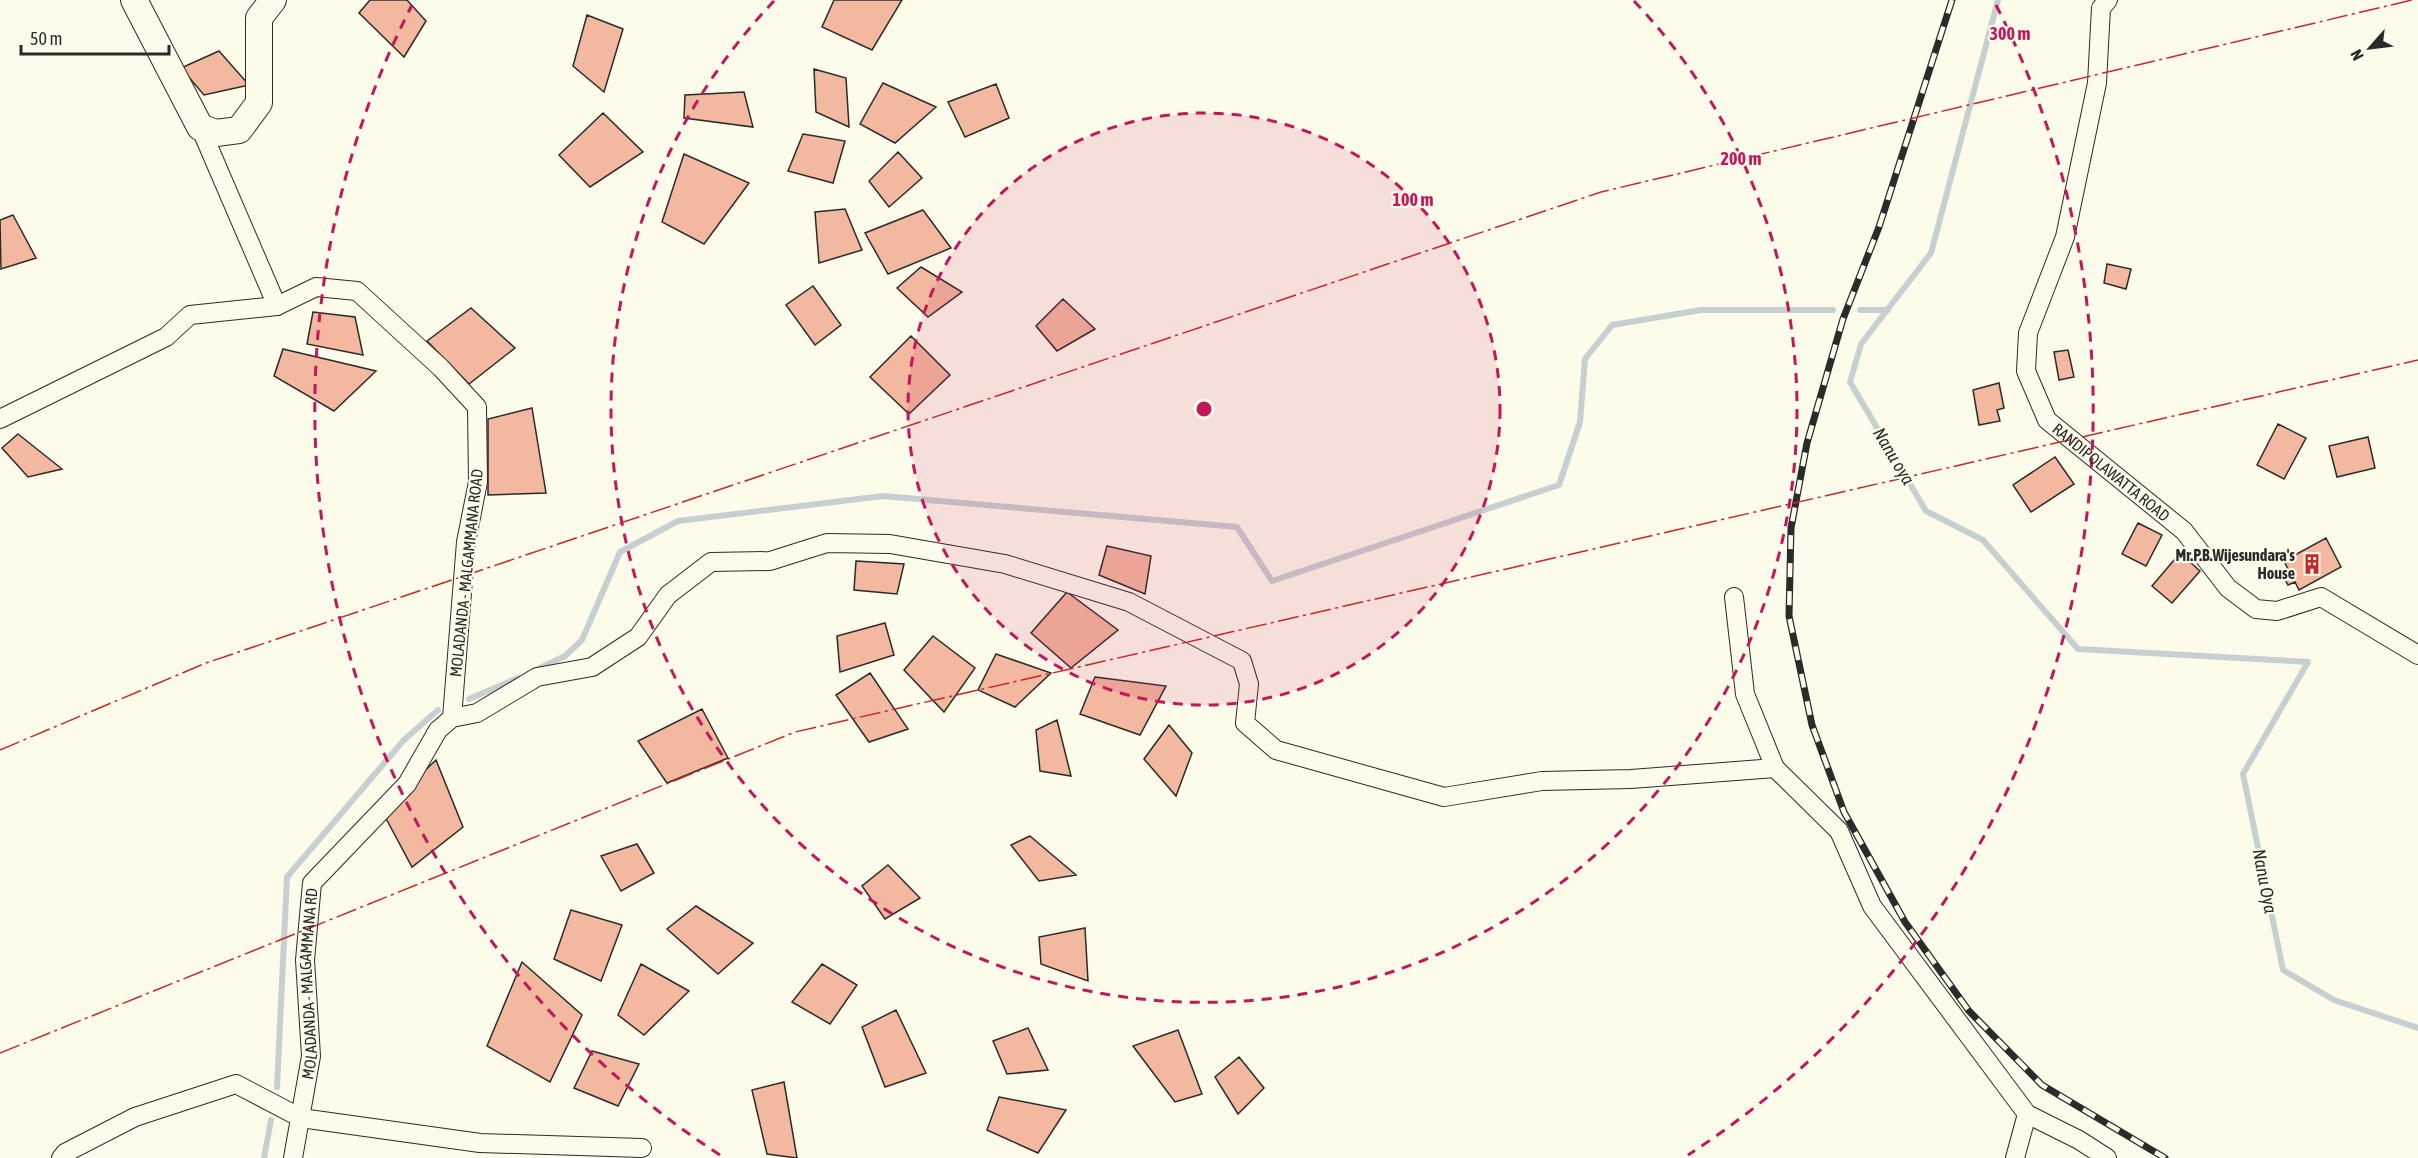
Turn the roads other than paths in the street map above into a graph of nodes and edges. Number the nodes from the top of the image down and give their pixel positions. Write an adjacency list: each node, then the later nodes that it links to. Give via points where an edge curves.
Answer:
1 (134, 0): 4 (street)
2 (273, 0): 4 (street, via 259,18 259,103 239,130 216,133)
3 (2108, 0): 8 (street, RANDIPOLAWATTA ROAD, via 2101,8 2097,84 2065,237 2028,333 2026,371 2047,420 2184,531 2228,588 2256,609 2277,611 2321,597)
4 (200, 127): 5 (street)
5 (277, 306): 6 (street, MOLADANDA - MALGAMMANA ROAD, via 190,315 166,337); 9 (street, MOLADANDA - MALGAMMANA ROAD, via 316,287 357,291 441,368 477,407 478,482 466,542)
6 (0, 418)
7 (1734, 597): 10 (street, via 1745,694)
8 (2418, 655)
9 (452, 718): 10 (street, via 477,713 537,677 592,668 638,637 668,595 711,562 770,561 827,543 890,544 1005,564 1129,602 1242,661 1249,684 1245,723 1276,750 1444,797 1542,781); 12 (street, MOLADANDA - MALGAMMANA RD, via 438,730 408,784 312,883 305,960 311,1056)
10 (1775, 768): 11 (street, via 1839,831 1872,906)
11 (2027, 1114): 16 (street); 17 (street)
12 (301, 1118): 13 (street, via 480,1143); 14 (street, via 236,1084 135,1117); 15 (street, MOLADANDA - MALGAMMANA RD)
13 (642, 1148)
14 (61, 1158)
15 (293, 1158)
16 (2015, 1158)
17 (2107, 1158)

